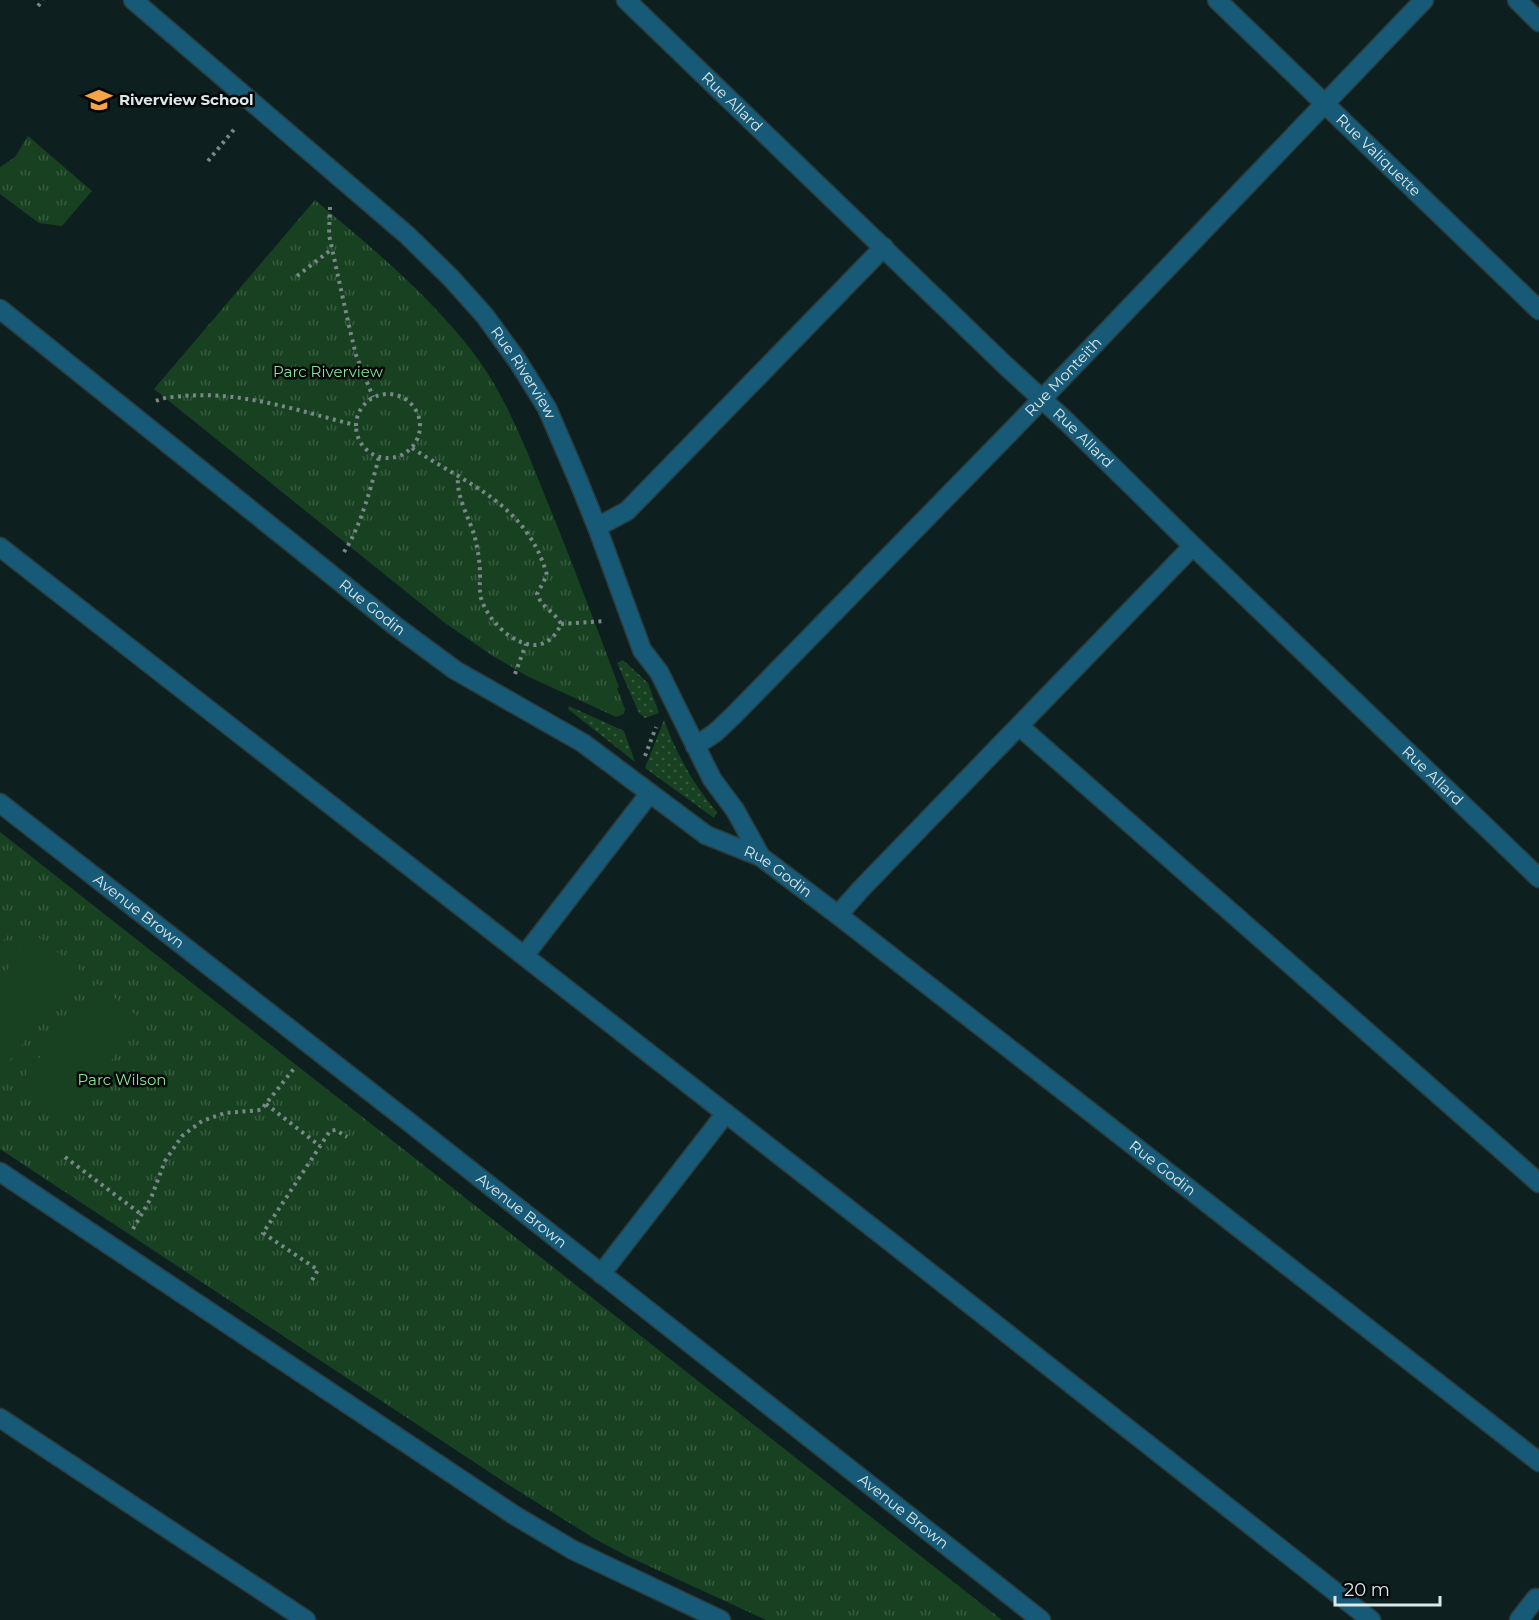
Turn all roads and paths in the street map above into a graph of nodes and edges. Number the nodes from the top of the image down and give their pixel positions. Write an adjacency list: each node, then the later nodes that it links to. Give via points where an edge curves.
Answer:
1 (43, 0): 7 (path)
2 (132, 0): 25 (street, Rue Riverview, via 407,235 485,316 547,408)
3 (626, 0): 13 (street, Rue Allard)
4 (1217, 0): 9 (street, Rue Valiquette)
5 (1424, 0): 9 (street, Rue Monteith)
6 (1516, 0): 8 (street)
7 (38, 6)
8 (1539, 22)
9 (1325, 104): 17 (street, Rue Valiquette); 20 (street, Rue Monteith)
10 (236, 127): 11 (path)
11 (208, 161)
12 (330, 207): 14 (path)
13 (884, 247): 20 (street, Rue Allard); 25 (street, via 627,511)
14 (332, 249): 15 (path); 18 (path, via 356,355)
15 (297, 276)
16 (0, 309): 37 (street, Rue Godin, via 394,626 455,670 583,743)
17 (1539, 310)
18 (374, 397): 21 (path, via 359,411); 22 (path, via 396,394 414,406 420,428)
19 (158, 399): 21 (path, via 195,395 238,397)
20 (1042, 399): 26 (street, Rue Allard); 35 (street, Rue Monteith, via 734,715)
21 (355, 425): 23 (path, via 365,449)
22 (412, 448): 23 (path, via 393,458); 24 (path)
23 (379, 457): 28 (path)
24 (458, 477): 30 (path, via 507,509 525,528 547,575 537,594 539,600); 31 (path, via 475,538 486,609 504,631)
25 (597, 527): 35 (street, Rue Riverview, via 642,650 659,672)
26 (1193, 546): 34 (street); 40 (street, Rue Allard)
27 (0, 547): 42 (street)
28 (346, 550)
29 (600, 622): 30 (path)
30 (561, 624): 31 (path, via 553,638 538,645)
31 (526, 644): 32 (path)
32 (515, 674)
33 (659, 718): 36 (path)
34 (1019, 726): 41 (street); 50 (street)
35 (694, 746): 39 (street, Rue Riverview)
36 (642, 764)
37 (650, 793): 39 (street, Rue Godin, via 706,835); 42 (street)
38 (0, 803): 53 (street, Avenue Brown)
39 (761, 857): 41 (street, Rue Godin)
40 (1539, 878)
41 (838, 915): 56 (street, Rue Godin)
42 (524, 956): 45 (street)
43 (296, 1065): 44 (path)
44 (266, 1104): 47 (path); 51 (path, via 261,1110 225,1113 202,1121 182,1136 165,1161)
45 (726, 1113): 53 (street); 62 (street)
46 (347, 1137): 47 (path, via 330,1131)
47 (320, 1146): 54 (path, via 263,1233 318,1270)
48 (65, 1157): 51 (path)
49 (0, 1172): 58 (street, via 514,1515)
50 (1539, 1183)
51 (141, 1215): 52 (path)
52 (132, 1231)
53 (601, 1274): 61 (street, Avenue Brown)
54 (312, 1280)
55 (0, 1418): 59 (street)
56 (1539, 1462)
57 (1536, 1599): 63 (street)
58 (694, 1615): 60 (street)
59 (306, 1620)
60 (721, 1620)
61 (1041, 1620)
62 (1371, 1620)
63 (1519, 1620)

